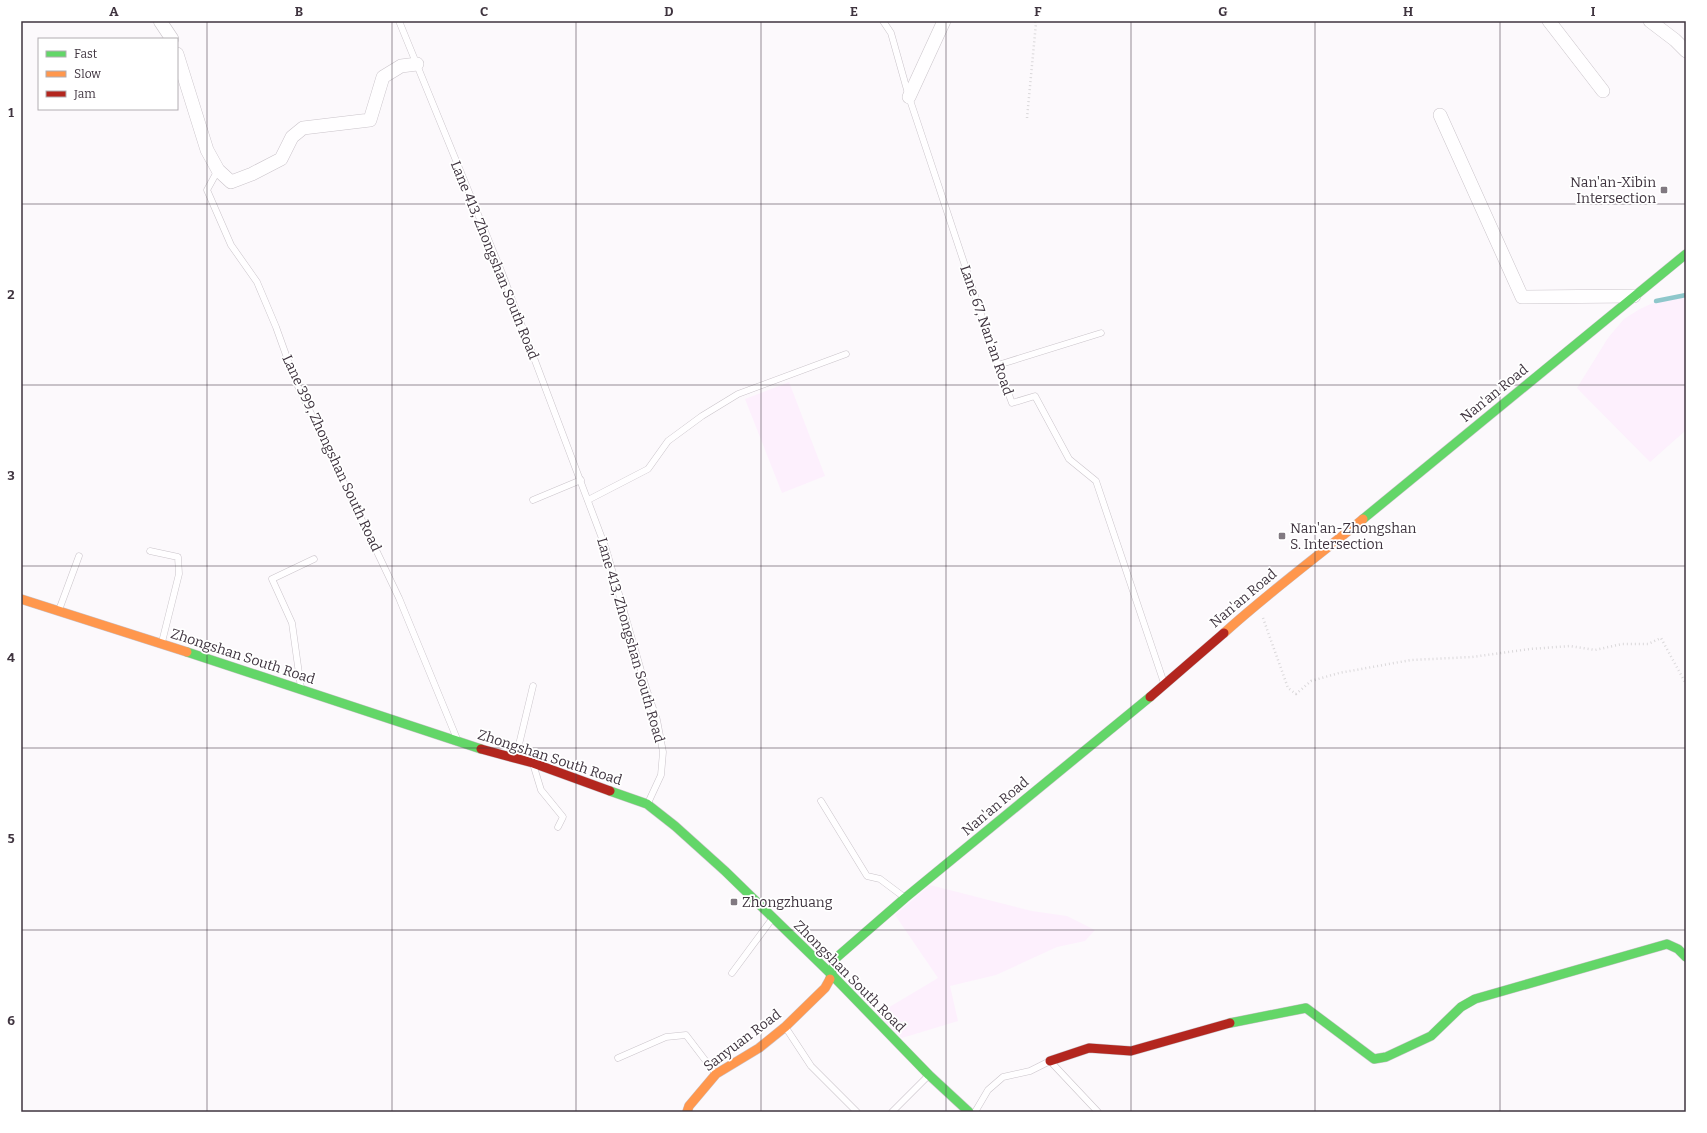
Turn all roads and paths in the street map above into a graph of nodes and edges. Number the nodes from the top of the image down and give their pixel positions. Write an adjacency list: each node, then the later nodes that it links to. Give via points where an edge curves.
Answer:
1 (160, 21): 8 (street)
2 (399, 21): 11 (lane, Lane 413, Zhongshan South Road)
3 (883, 21): 13 (lane, Lane 67, Nan'an Road, via 891,33)
4 (944, 21): 13 (street)
5 (1035, 21): 15 (path)
6 (1549, 21): 12 (street)
7 (1650, 21): 9 (street)
8 (171, 38)
9 (1686, 51)
10 (178, 57): 16 (street, via 207,150)
11 (417, 64): 16 (street, via 401,66 383,77 370,120 303,128 292,137 281,159 231,182); 22 (lane, Lane 413, Zhongshan South Road, via 502,273)
12 (1603, 91)
13 (909, 97): 21 (lane, Lane 67, Nan'an Road)
14 (1440, 115): 18 (street, via 1522,297)
15 (1027, 118)
16 (218, 170): 36 (lane, Lane 399, Zhongshan South Road, via 207,190 231,245 257,282 295,380 399,598)
17 (1686, 254): 18 (street, Nan'an Road)
18 (1634, 296): 29 (street, Nan'an Road, via 1302,569)
19 (1100, 333): 21 (lane)
20 (846, 354): 24 (lane, via 738,394 668,441 648,469)
21 (998, 365): 33 (lane, Lane 67, Nan'an Road, via 1012,403 1035,396 1069,459 1096,481)
22 (581, 480): 23 (lane); 24 (lane, Lane 413, Zhongshan South Road)
23 (533, 500)
24 (588, 500): 40 (lane, Lane 413, Zhongshan South Road, via 606,549 657,720 663,752 661,775)
25 (150, 551): 31 (lane, via 178,557 179,574)
26 (79, 556): 30 (lane)
27 (314, 559): 35 (lane, via 272,579 292,623)
28 (21, 599): 30 (street, Zhongshan South Road)
29 (1257, 603): 32 (path, via 1288,688 1296,694 1311,681 1411,660 1472,657 1570,646 1594,650 1622,644 1648,644 1661,638); 33 (street, Nan'an Road)
30 (58, 611): 31 (street, Zhongshan South Road)
31 (162, 644): 35 (street, Zhongshan South Road)
32 (1686, 684)
33 (1164, 685): 42 (street, Nan'an Road)
34 (533, 686): 37 (lane)
35 (301, 690): 36 (street, Zhongshan South Road)
36 (458, 742): 37 (street, Zhongshan South Road)
37 (516, 758): 38 (street, Zhongshan South Road)
38 (533, 763): 40 (street, Zhongshan South Road); 41 (lane, via 541,790 563,817)
39 (821, 801): 42 (lane, via 867,876 880,879)
40 (647, 804): 43 (street, Zhongshan South Road, via 720,866)
41 (558, 827)
42 (905, 898): 46 (street, Nan'an Road, via 836,958)
43 (773, 918): 45 (lane); 46 (street, Zhongshan South Road)
44 (1686, 957): 49 (street, via 1678,949 1667,944 1475,999 1460,1007 1431,1036 1386,1057 1374,1059 1306,1008 1216,1026 1132,1051 1089,1048)
45 (732, 973)
46 (832, 975): 47 (street, Sanyuan Road, via 825,988); 51 (street, Zhongshan South Road)
47 (785, 1027): 50 (street, Sanyuan Road, via 759,1048); 53 (lane, via 811,1066)
48 (618, 1058): 50 (lane, via 666,1037 686,1035)
49 (1050, 1061): 56 (lane, via 1030,1071 1003,1076 988,1090); 57 (lane)
50 (716, 1074): 52 (street, Sanyuan Road, via 689,1106)
51 (929, 1075): 54 (lane); 55 (street, Zhongshan South Road)
52 (687, 1112)
53 (858, 1112)
54 (892, 1112)
55 (969, 1112)
56 (975, 1112)
57 (1098, 1112)

